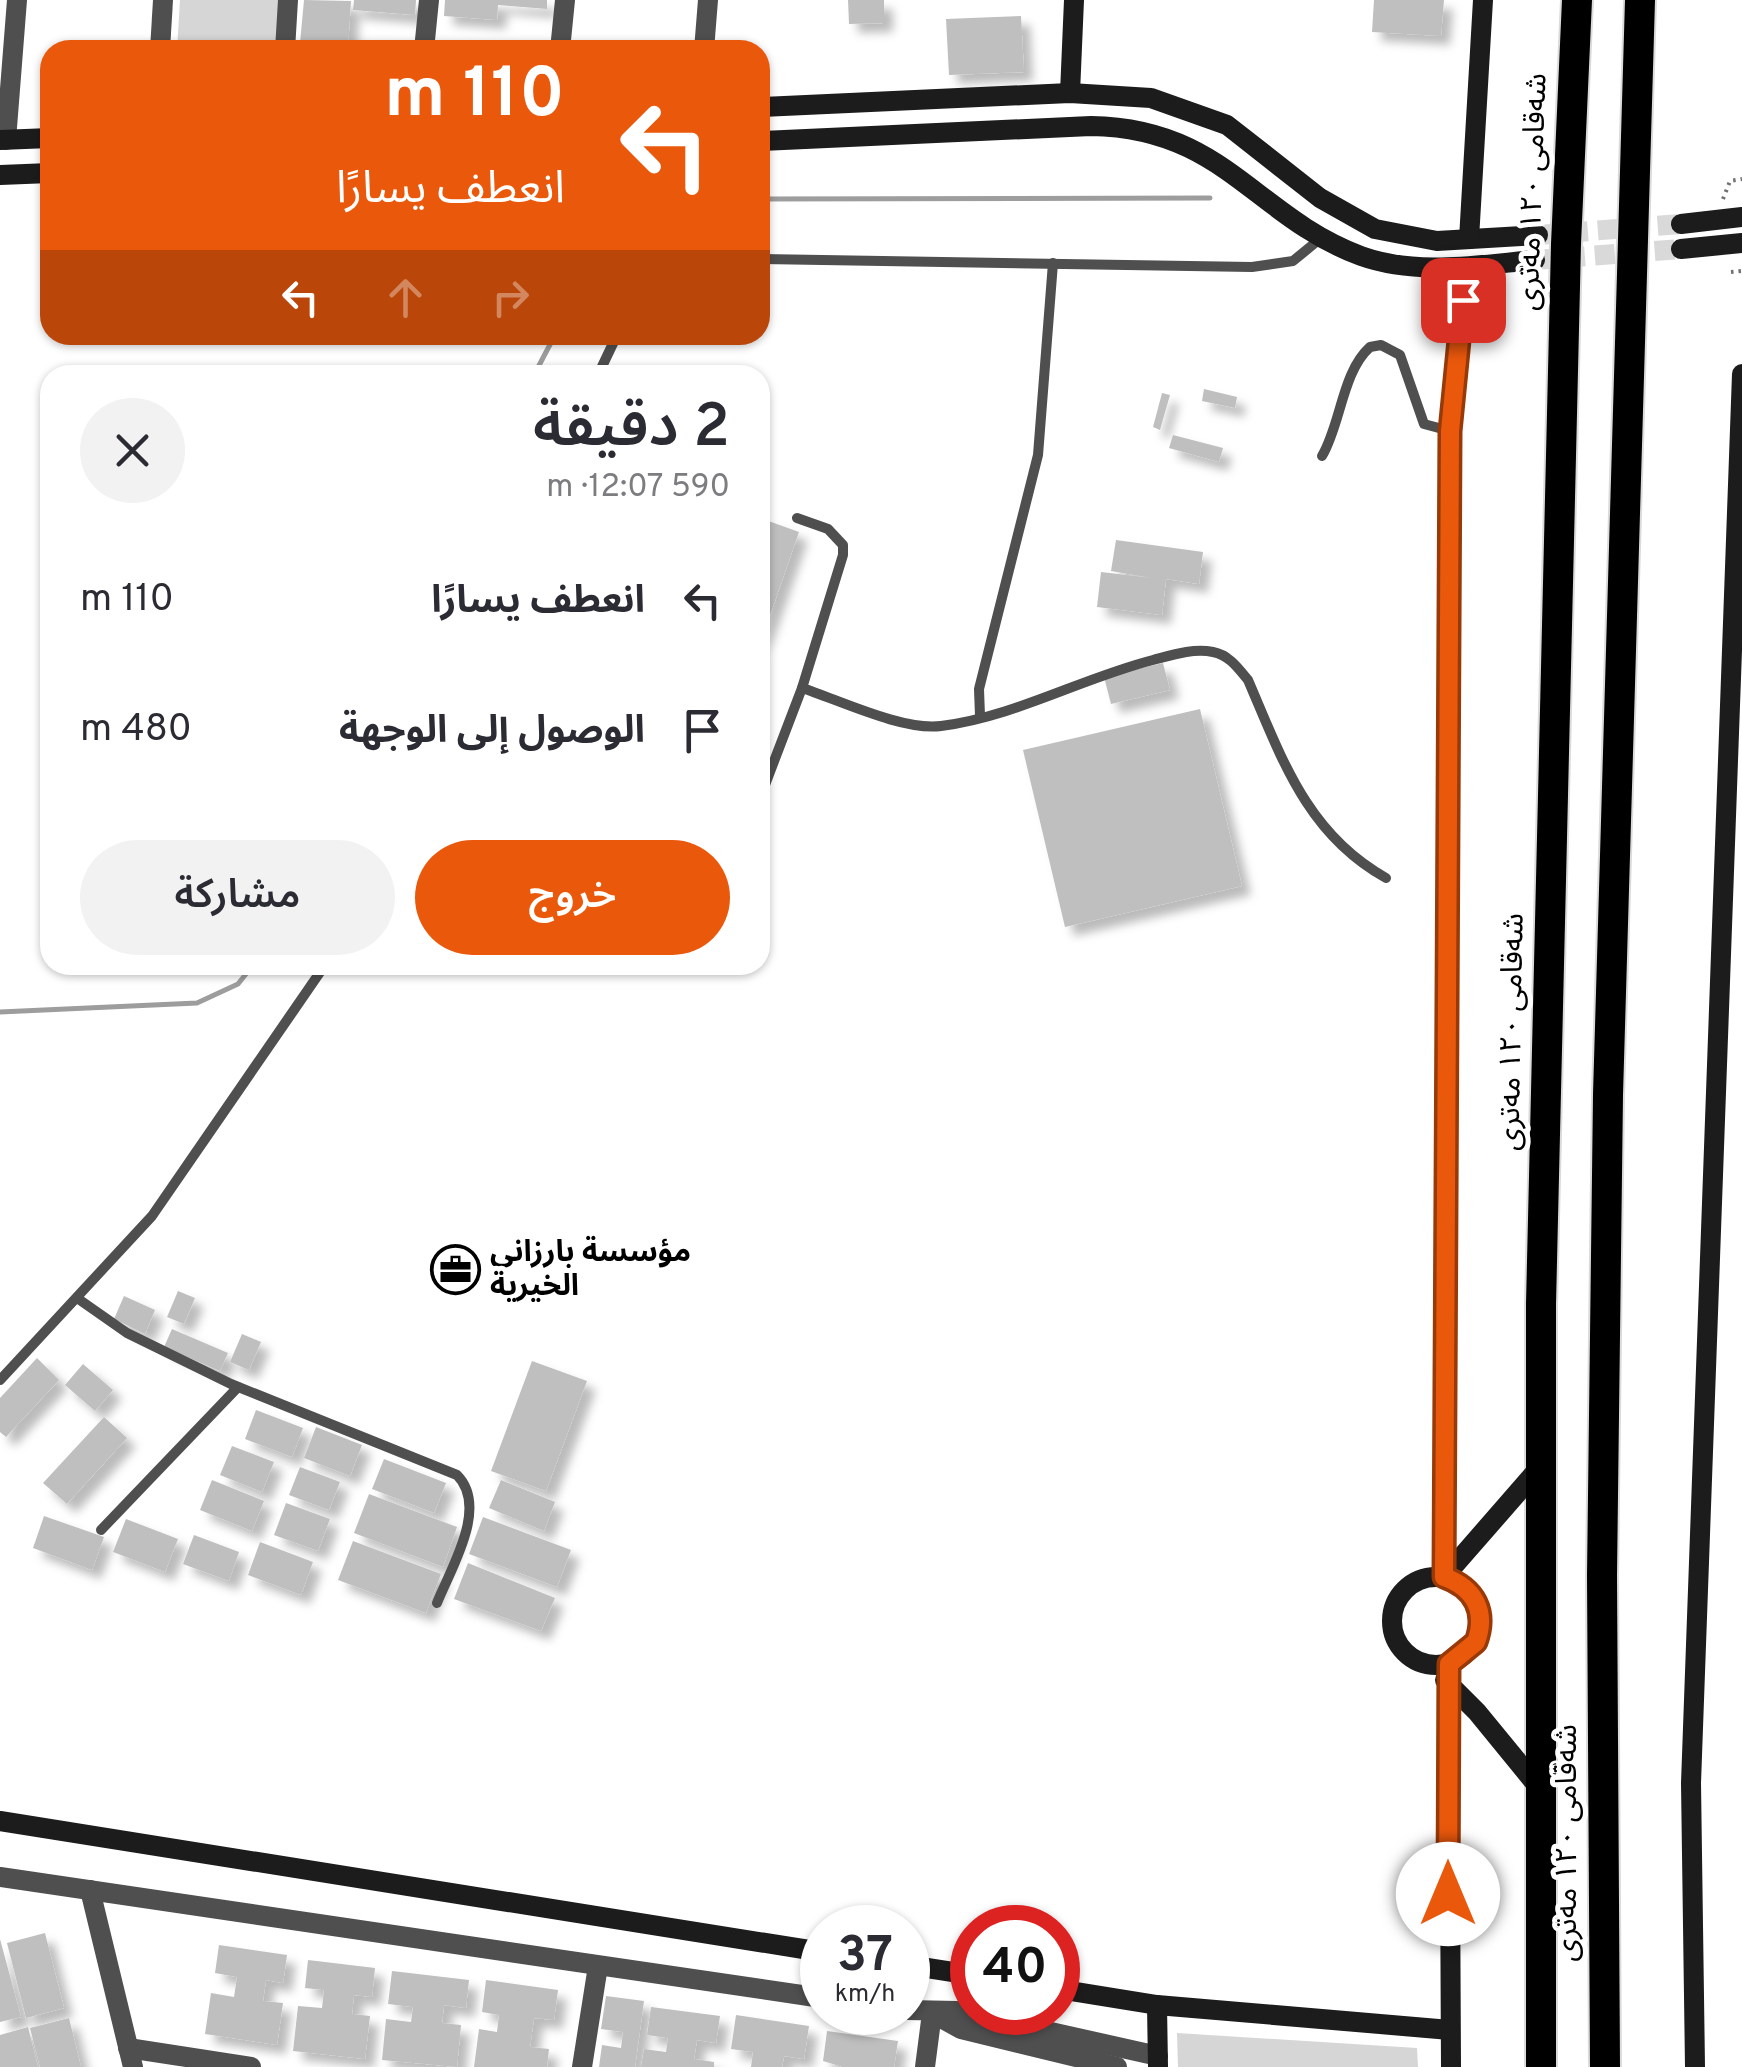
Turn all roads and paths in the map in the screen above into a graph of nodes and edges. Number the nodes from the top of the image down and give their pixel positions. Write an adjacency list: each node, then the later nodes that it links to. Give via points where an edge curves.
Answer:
1 (17, 0): 19 (street)
2 (163, 0): 11 (street)
3 (288, 0): 12 (street)
4 (428, 0): 13 (street)
5 (564, 0): 14 (street)
6 (708, 0): 15 (street)
7 (1074, 0): 16 (street)
8 (1483, 0): 29 (street)
9 (1576, 0): 50 (highway, شەقامی ١٢٠ مەتری)
10 (1640, 0): 74 (highway, شەقامی ١٢٠ مەتری, via 1608,1095 1602,1576)
11 (161, 40)
12 (286, 40)
13 (425, 40)
14 (561, 40)
15 (705, 40)
16 (1070, 93): 17 (street); 29 (street, via 1151,98 1202,114 1265,151 1346,215 1406,238)
17 (770, 107)
18 (40, 138): 19 (street)
19 (3, 140)
20 (770, 141): 28 (street, via 1134,129 1214,160)
21 (40, 174): 22 (street)
22 (0, 176)
23 (1742, 179): 24 (path)
24 (1730, 181)
25 (1742, 218): 26 (street)
26 (1680, 224)
27 (1538, 235): 29 (street)
28 (1322, 238): 34 (lane, via 1293,261 1252,267); 35 (street, via 1398,266)
29 (1469, 240)
30 (1742, 243): 31 (street)
31 (1681, 249)
32 (770, 259): 34 (lane)
33 (1536, 260): 35 (street)
34 (1053, 263): 43 (lane, via 1038,455 979,689)
35 (1466, 267): 39 (street)
36 (1742, 271): 37 (path)
37 (1730, 272)
38 (1742, 374): 75 (street, via 1692,1763)
39 (1450, 431): 40 (lane, via 1424,424 1400,356 1381,345 1370,347 1360,355); 52 (street)
40 (1322, 456)
41 (798, 518): 42 (lane, via 828,528 843,545)
42 (802, 688): 43 (lane, via 916,726); 44 (lane)
43 (980, 716): 45 (lane, via 1096,674 1182,652 1224,655 1248,680 1305,806 1350,858)
44 (770, 772)
45 (1386, 878)
46 (318, 975): 47 (lane, via 152,1216)
47 (77, 1298): 48 (lane); 49 (lane, via 126,1333)
48 (0, 1380)
49 (238, 1386): 51 (lane); 53 (lane, via 444,1468 466,1484 464,1534)
50 (1540, 1468): 52 (street); 55 (highway, شەقامی ١٢٠ مەتری)
51 (101, 1530)
52 (1444, 1577): 54 (street, via 1468,1590 1481,1615 1476,1642); 54 (street, via 1428,1577 1402,1592 1391,1621 1402,1650)
53 (437, 1603)
54 (1442, 1671): 55 (street); 65 (street)
55 (1540, 1788): 73 (highway, شەقامی ١٢٠ مەتری)
56 (0, 1820): 59 (street)
57 (0, 1877): 58 (street)
58 (90, 1890): 60 (street); 66 (street)
59 (800, 1948)
60 (598, 1966): 62 (street); 70 (street)
61 (1080, 1993): 63 (street)
62 (800, 1995)
63 (1157, 2005): 65 (street); 68 (street)
64 (932, 2013): 67 (street, via 961,2030); 71 (street)
65 (1450, 2030): 72 (street)
66 (130, 2058): 69 (street)
67 (1114, 2060): 68 (street)
68 (1158, 2062)
69 (251, 2067)
70 (582, 2067)
71 (925, 2067)
72 (1451, 2067)
73 (1541, 2067)
74 (1606, 2067)
75 (1695, 2067)

